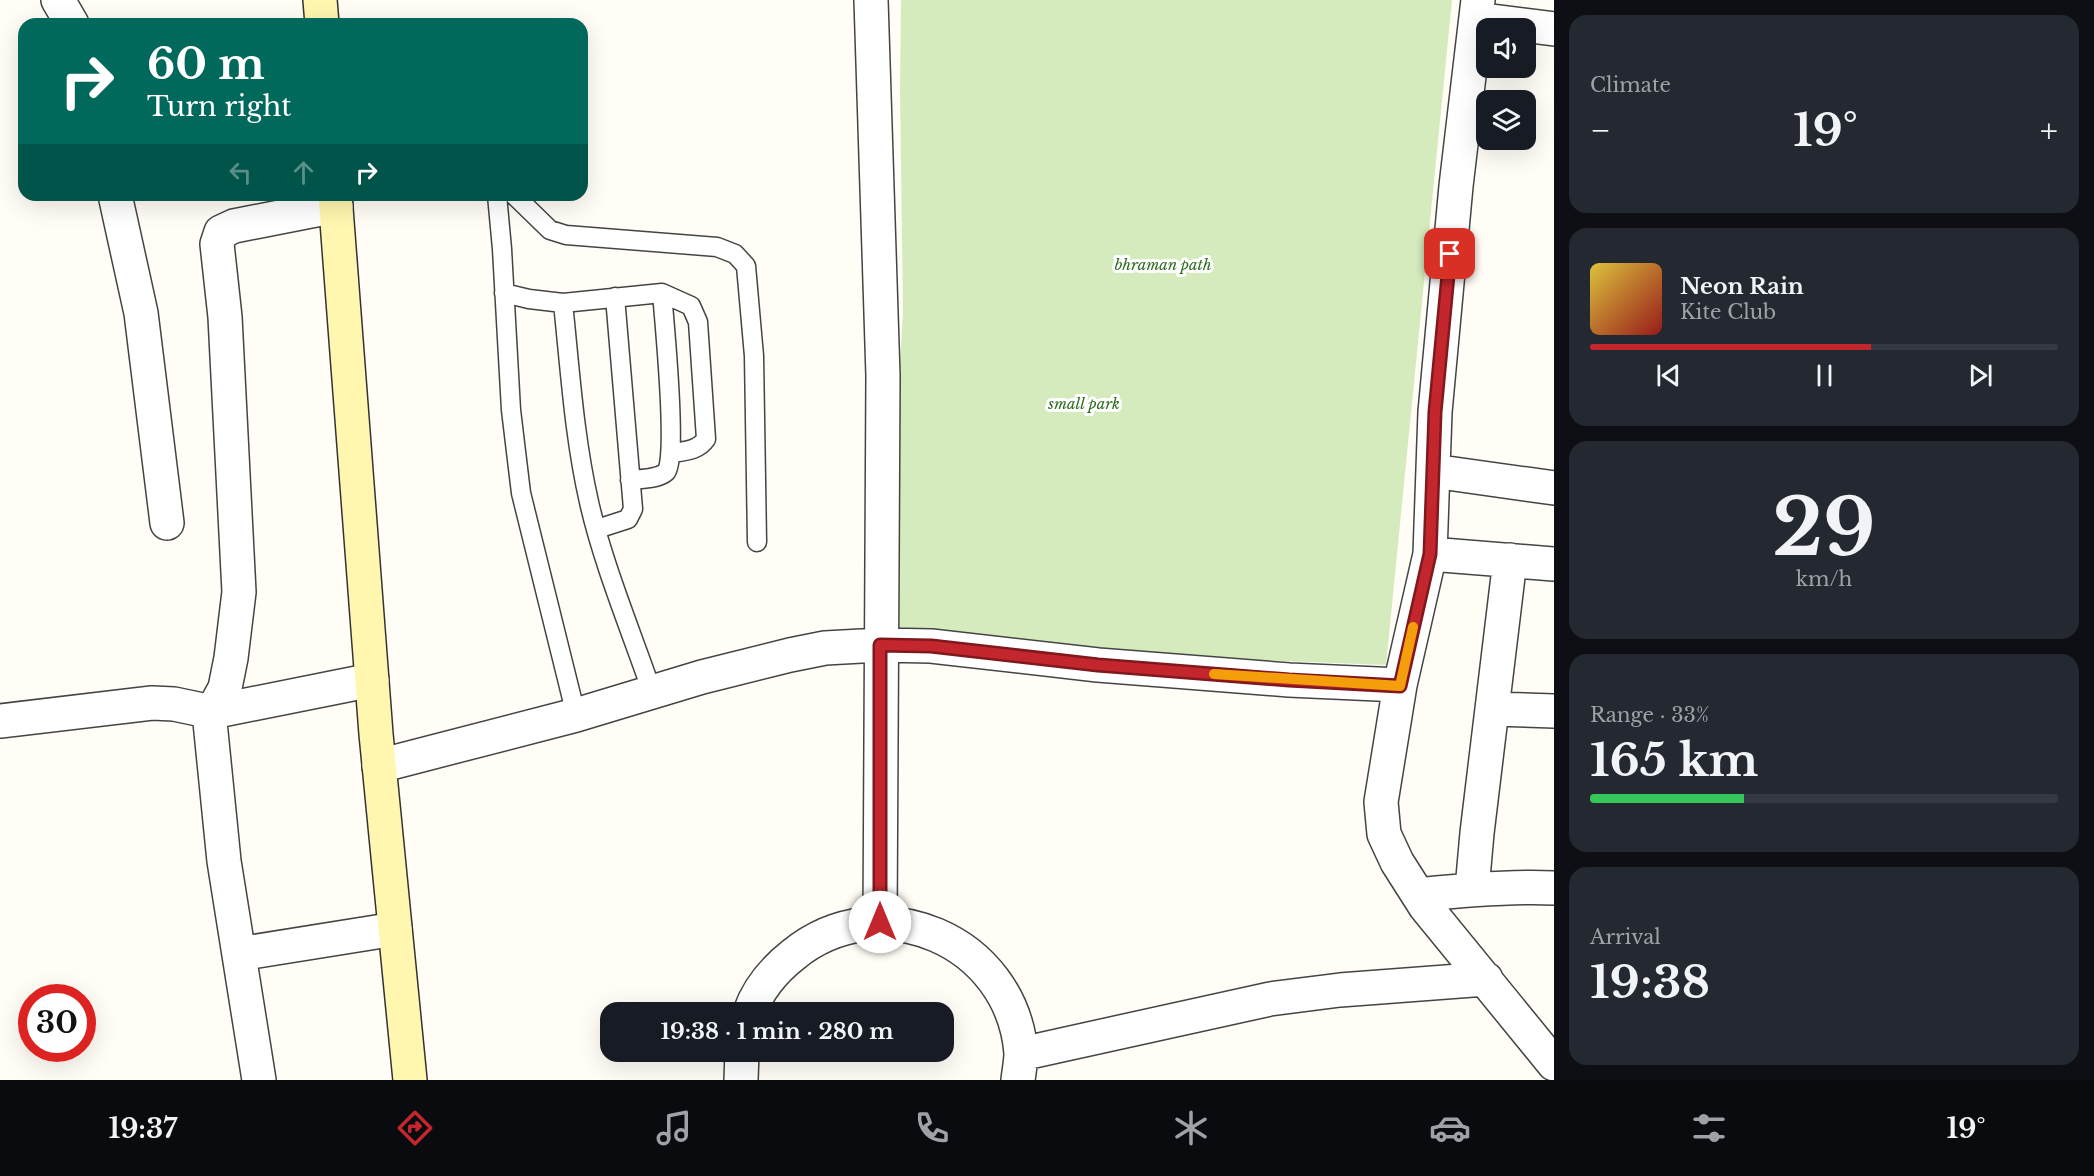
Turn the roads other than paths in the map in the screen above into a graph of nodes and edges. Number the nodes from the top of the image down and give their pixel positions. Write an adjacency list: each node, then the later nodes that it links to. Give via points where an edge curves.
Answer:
1 (58, 0): 5 (street)
2 (320, 0): 6 (street)
3 (871, 0): 26 (street, via 883,376)
4 (1477, 9): 7 (street); 17 (street, via 1454,210)
5 (68, 18)
6 (322, 18)
7 (1554, 29)
8 (116, 201): 20 (street, via 141,313)
9 (335, 201): 27 (street); 32 (street, via 234,226 221,232 217,244 225,316 239,592 225,688)
10 (498, 201): 12 (lane)
11 (520, 201): 22 (lane, via 550,230 566,235 717,247 735,254 746,266 754,356)
12 (504, 293): 15 (lane); 33 (lane, via 521,493)
13 (662, 293): 14 (lane); 16 (lane); 16 (lane, via 692,306 698,322 706,439 694,449)
14 (615, 297): 15 (lane); 18 (lane)
15 (563, 303): 21 (lane, via 575,422)
16 (671, 453): 18 (lane, via 666,471)
17 (1433, 471): 19 (street); 23 (street)
18 (630, 480): 21 (lane, via 633,509 628,519)
19 (1554, 488)
20 (167, 524)
21 (597, 530): 29 (lane)
22 (756, 542)
23 (1430, 554): 24 (street); 28 (street)
24 (1510, 560): 25 (street); 31 (street)
25 (1554, 564)
26 (880, 645): 28 (street, via 931,646 1098,665); 29 (street, via 825,648 790,655); 39 (street)
27 (372, 680): 32 (street); 35 (street)
28 (1400, 686): 38 (street, via 1381,802 1384,834)
29 (652, 692): 33 (street)
30 (1553, 703): 31 (street)
31 (1492, 708): 37 (street)
32 (212, 712): 34 (street, via 152,703); 41 (street, via 219,822)
33 (576, 715): 35 (street)
34 (0, 721)
35 (379, 766): 40 (street)
36 (1554, 888): 37 (street)
37 (1472, 889): 38 (street)
38 (1419, 896): 42 (street)
39 (880, 922): 43 (street, via 842,928 806,944 776,968); 45 (street, via 939,935 965,950 987,971 1016,1024)
40 (395, 929): 41 (street); 47 (street)
41 (239, 954): 46 (street)
42 (1486, 979): 44 (street); 45 (street, via 1270,999)
43 (753, 1002)
44 (1554, 1064)
45 (1019, 1067)
46 (259, 1080)
47 (410, 1080)

